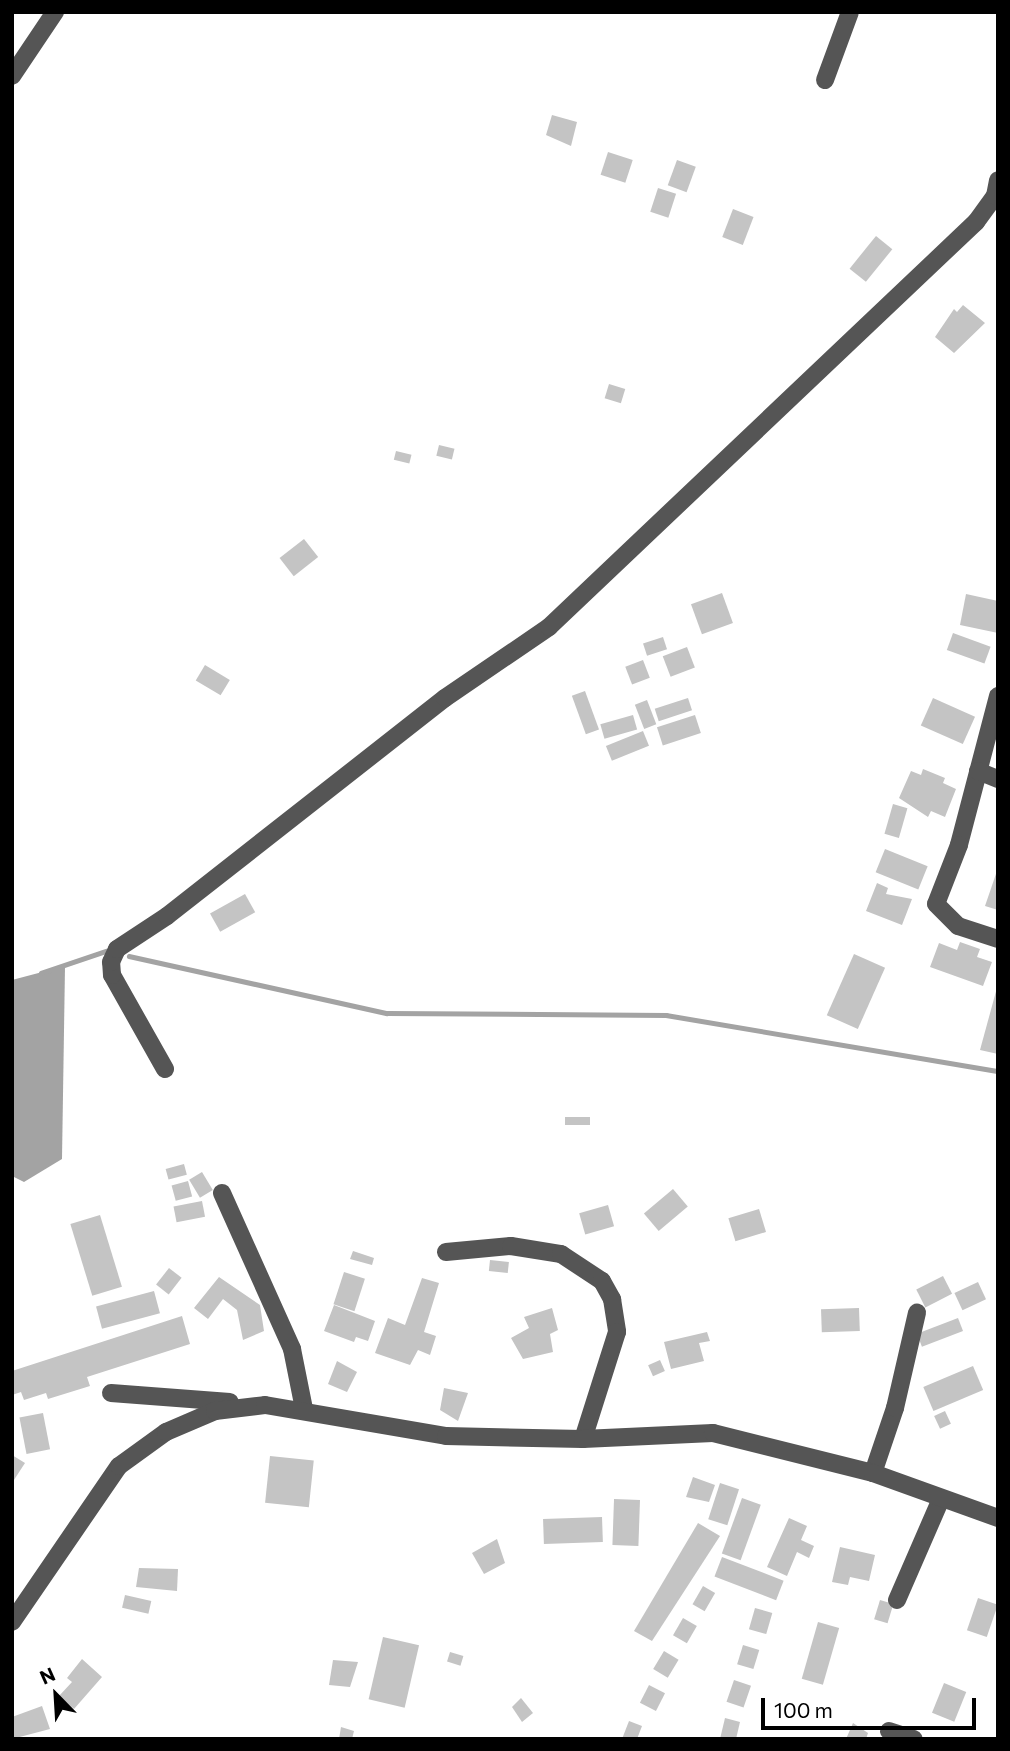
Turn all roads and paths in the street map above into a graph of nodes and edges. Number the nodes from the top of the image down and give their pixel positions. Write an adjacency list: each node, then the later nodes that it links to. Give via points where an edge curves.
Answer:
1 (55, 12): 3 (street)
2 (850, 12): 4 (street)
3 (12, 76)
4 (825, 80)
5 (998, 180): 10 (street, via 995,196 976,222 549,627 445,698 167,916 117,949 112,975)
6 (998, 696): 7 (street)
7 (978, 771): 8 (street); 9 (street, via 960,845 936,904 958,926)
8 (998, 779)
9 (998, 939)
10 (165, 1069)
11 (222, 1193): 16 (street, via 292,1349)
12 (446, 1252): 17 (street, via 511,1246 561,1254 602,1281 612,1299 617,1332)
13 (917, 1313): 18 (street, via 895,1408)
14 (111, 1393): 15 (street)
15 (265, 1405): 16 (street); 22 (street, via 215,1410 166,1432 119,1466)
16 (304, 1409): 17 (street, via 446,1436)
17 (583, 1439): 18 (street, via 713,1433)
18 (873, 1473): 19 (street)
19 (941, 1499): 20 (street); 21 (street)
20 (998, 1518)
21 (897, 1600)
22 (12, 1622)
23 (889, 1731): 24 (street)
24 (914, 1739)

